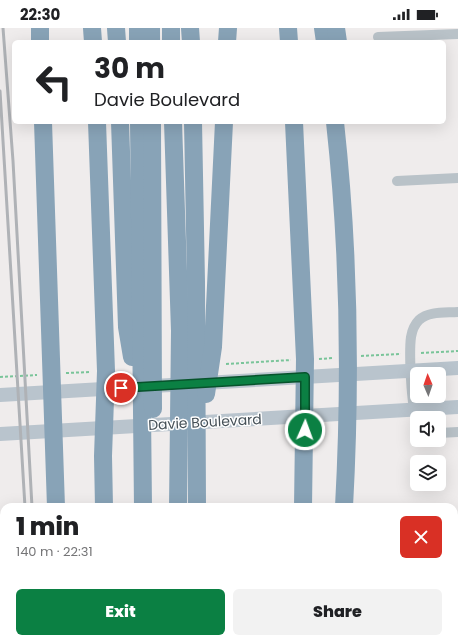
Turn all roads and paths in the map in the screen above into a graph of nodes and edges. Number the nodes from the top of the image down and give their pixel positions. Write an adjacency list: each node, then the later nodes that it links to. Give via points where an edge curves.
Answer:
1 (40, 28): 14 (highway)
2 (92, 28): 15 (highway)
3 (116, 28): 16 (highway)
4 (138, 28): 17 (highway)
5 (150, 28): 18 (highway)
6 (170, 28): 19 (highway)
7 (190, 28): 20 (highway)
8 (228, 28): 21 (highway)
9 (288, 28): 22 (highway)
10 (323, 28): 23 (highway)
11 (336, 28): 24 (highway)
12 (458, 34): 13 (street)
13 (378, 37)
14 (40, 40)
15 (93, 40)
16 (117, 40)
17 (138, 40)
18 (151, 40)
19 (171, 40)
20 (191, 40)
21 (227, 40)
22 (288, 40)
23 (325, 40)
24 (338, 40)
25 (43, 124): 59 (highway)
26 (97, 124): 48 (highway)
27 (120, 124): 50 (highway, via 127,327)
28 (139, 124): 50 (highway)
29 (152, 124): 62 (highway)
30 (173, 124): 63 (highway, via 180,331)
31 (193, 124): 58 (highway)
32 (224, 124): 58 (highway, via 213,347)
33 (294, 124): 47 (highway)
34 (335, 124): 38 (highway)
35 (346, 124): 38 (highway, via 351,190)
36 (458, 178): 37 (street)
37 (397, 181)
38 (347, 274): 66 (highway, via 348,423)
39 (458, 312): 52 (street, via 438,313 420,319 414,328 411,351)
40 (458, 351): 41 (path)
41 (420, 353)
42 (404, 354): 43 (path)
43 (358, 357)
44 (334, 358): 45 (path)
45 (318, 359)
46 (456, 368): 47 (main road)
47 (305, 377): 48 (main road); 53 (highway)
48 (105, 389): 49 (main road); 54 (highway)
49 (0, 395)
50 (140, 402): 61 (highway)
51 (457, 407): 53 (main road, Davie Boulevard)
52 (415, 411)
53 (305, 416): 54 (main road, Davie Boulevard); 65 (highway)
54 (104, 428): 57 (main road, Davie Boulevard); 60 (highway)
55 (458, 432): 56 (street)
56 (446, 433)
57 (0, 434)
58 (196, 458): 64 (highway)
59 (56, 503)
60 (104, 503)
61 (143, 503)
62 (152, 503)
63 (178, 503)
64 (196, 503)
65 (303, 503)
66 (344, 503)

